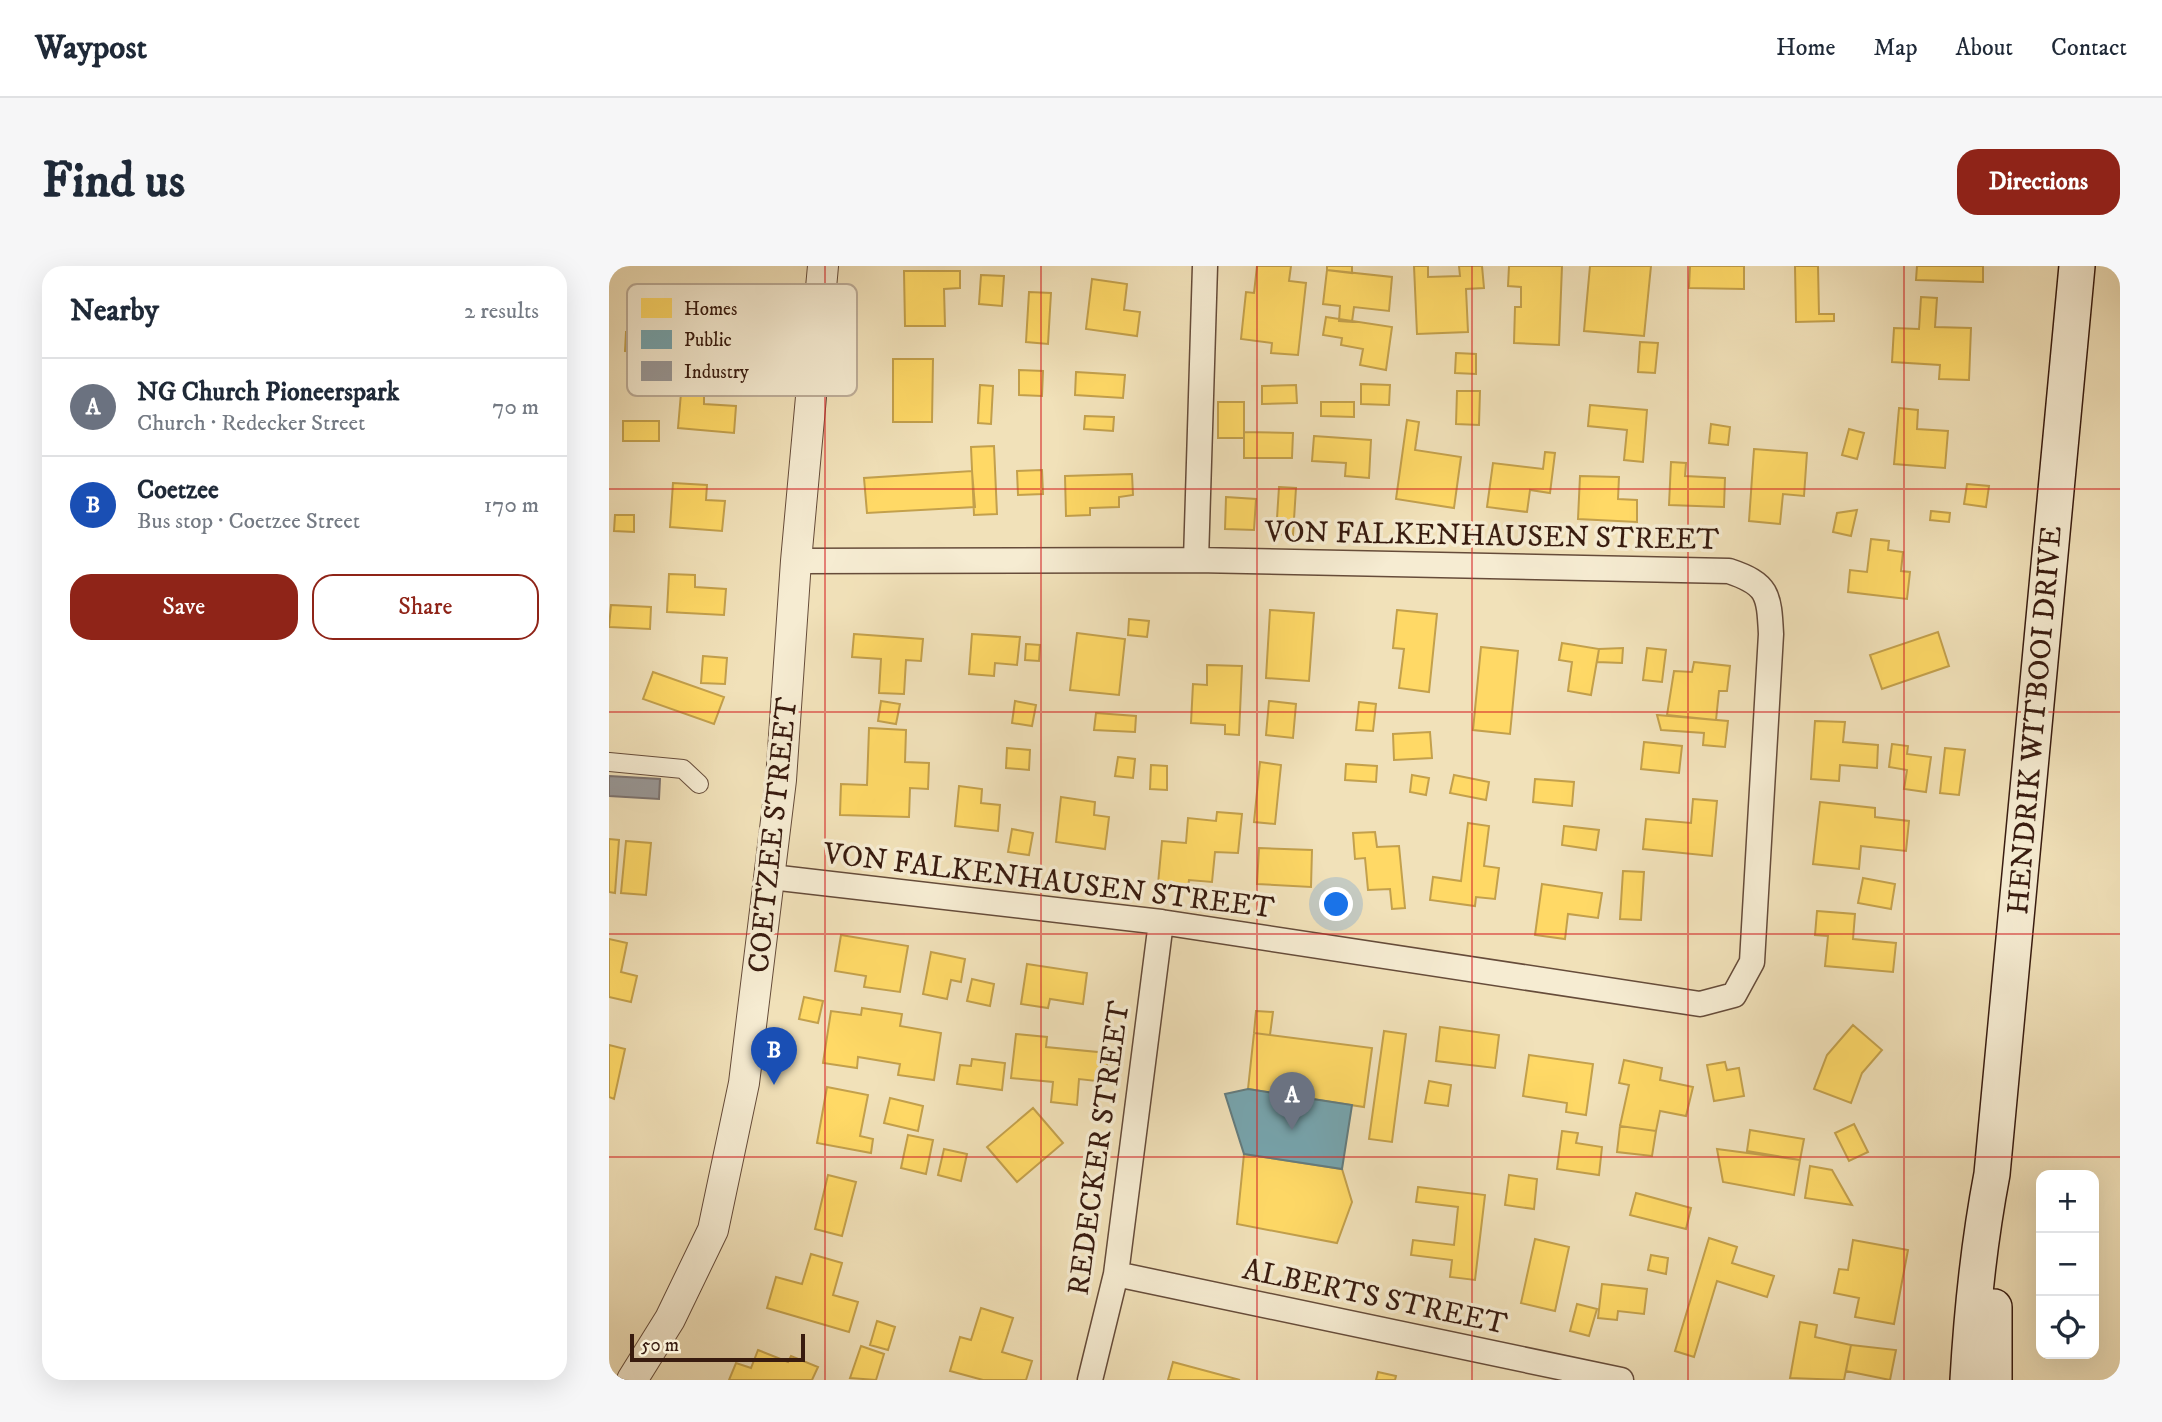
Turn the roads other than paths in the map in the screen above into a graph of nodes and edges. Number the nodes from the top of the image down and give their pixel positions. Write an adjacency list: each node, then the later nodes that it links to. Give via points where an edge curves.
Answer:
1 (823, 266): 4 (street, COETZEE STREET)
2 (1205, 266): 6 (street)
3 (2077, 266): 12 (main road, HENDRIK WITBOOI DRIVE)
4 (821, 284)
5 (811, 396): 7 (street, COETZEE STREET)
6 (1196, 560): 7 (street, VON FALKENHAUSEN STREET); 11 (street, VON FALKENHAUSEN STREET, via 1729,571 1755,580 1770,602 1771,634 1752,962 1734,995 1700,1004)
7 (796, 561): 10 (street, COETZEE STREET)
8 (609, 762): 9 (street, via 683,769)
9 (699, 784)
10 (771, 877): 11 (street, VON FALKENHAUSEN STREET); 14 (street, COETZEE STREET, via 744,1083 713,1230 670,1320)
11 (1161, 922): 13 (street, REDECKER STREET)
12 (1992, 1174): 17 (main road, HENDRIK WITBOOI DRIVE, via 1977,1266); 18 (main road, HENDRIK WITBOOI DRIVE)
13 (1116, 1273): 15 (street, REDECKER STREET); 16 (street, ALBERTS STREET)
14 (632, 1380)
15 (1090, 1380)
16 (1621, 1380)
17 (1968, 1380)
18 (1994, 1380)

